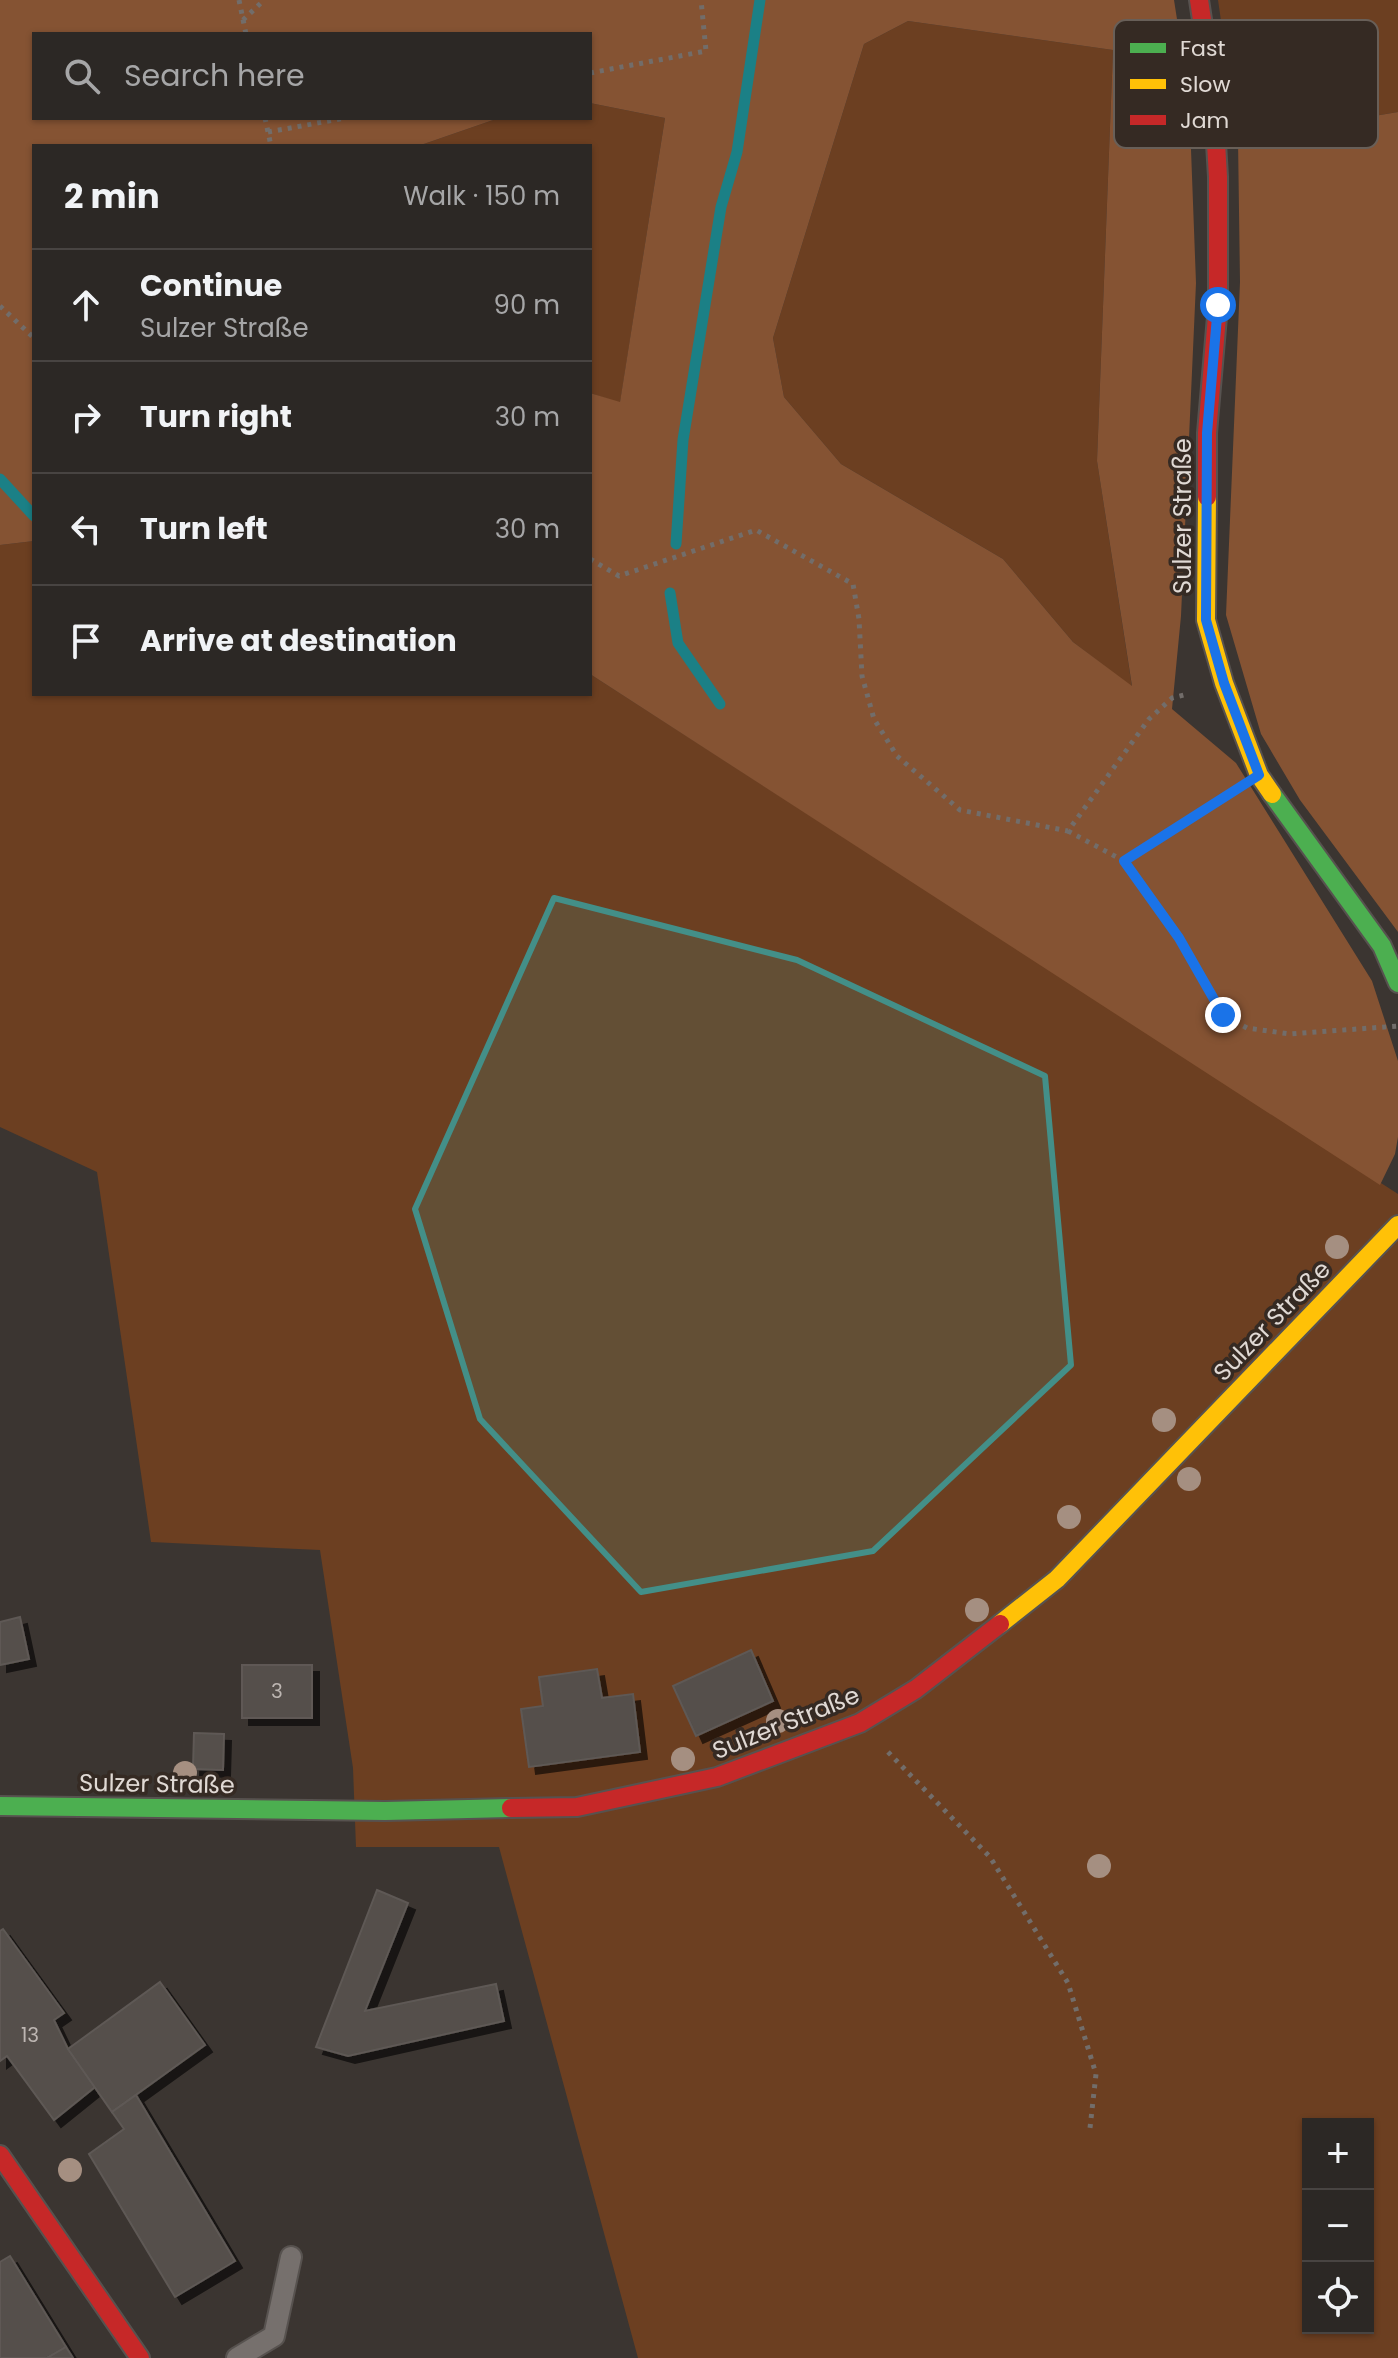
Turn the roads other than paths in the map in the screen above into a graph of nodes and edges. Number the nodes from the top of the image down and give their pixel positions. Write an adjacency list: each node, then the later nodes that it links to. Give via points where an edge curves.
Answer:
1 (1199, 0): 2 (main road, Sulzer Straße)
2 (1202, 20)
3 (1216, 148): 4 (main road, Sulzer Straße, via 1218,305 1207,433 1206,620 1259,775 1382,946)
4 (1398, 983)
5 (1398, 1225): 6 (main road, Sulzer Straße, via 1057,1579 916,1689 860,1723 717,1777 577,1807 385,1811)
6 (0, 1806)
7 (0, 2155): 9 (main road)
8 (291, 2257): 10 (lane, via 274,2336)
9 (140, 2358)
10 (237, 2358)

